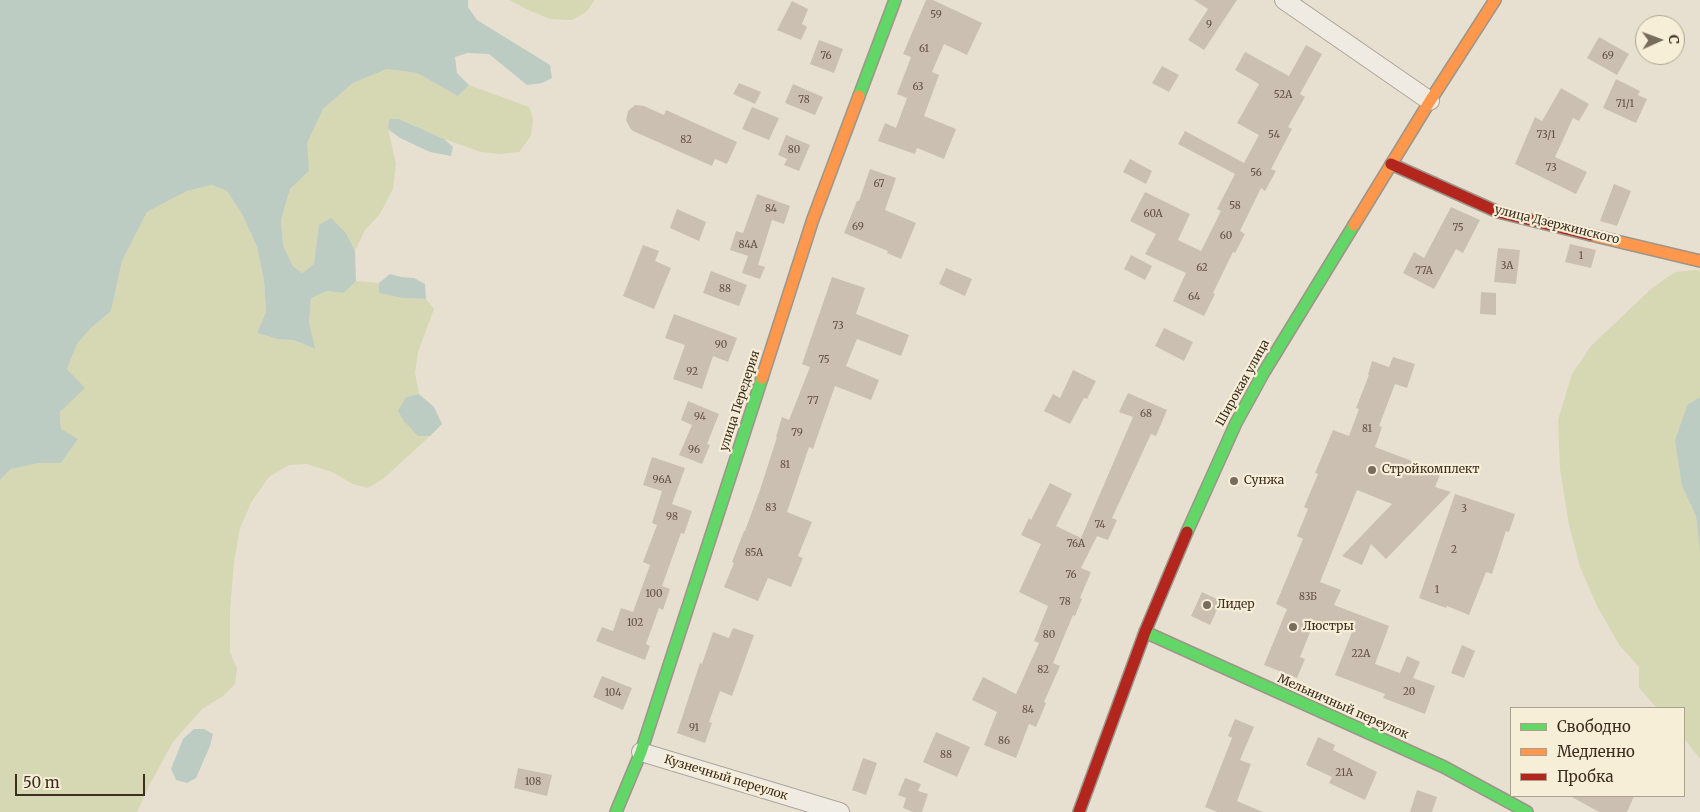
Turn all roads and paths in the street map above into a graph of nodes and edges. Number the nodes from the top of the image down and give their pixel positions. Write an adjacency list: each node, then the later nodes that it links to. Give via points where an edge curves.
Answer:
1 (895, 0): 8 (street, улица Передерия, via 813,219)
2 (1284, 0): 4 (street)
3 (1495, 0): 4 (street, Широкая улица)
4 (1430, 101): 5 (street, Широкая улица)
5 (1391, 164): 6 (street, улица Дзержинского, via 1498,212); 7 (street, Широкая улица, via 1236,423)
6 (1700, 261)
7 (1145, 632): 11 (street, Широкая улица); 12 (street, Мельничный переулок, via 1444,767)
8 (641, 752): 9 (street, улица Передерия); 10 (street, Кузнечный переулок)
9 (616, 812)
10 (840, 812)
11 (1078, 812)
12 (1527, 812)

